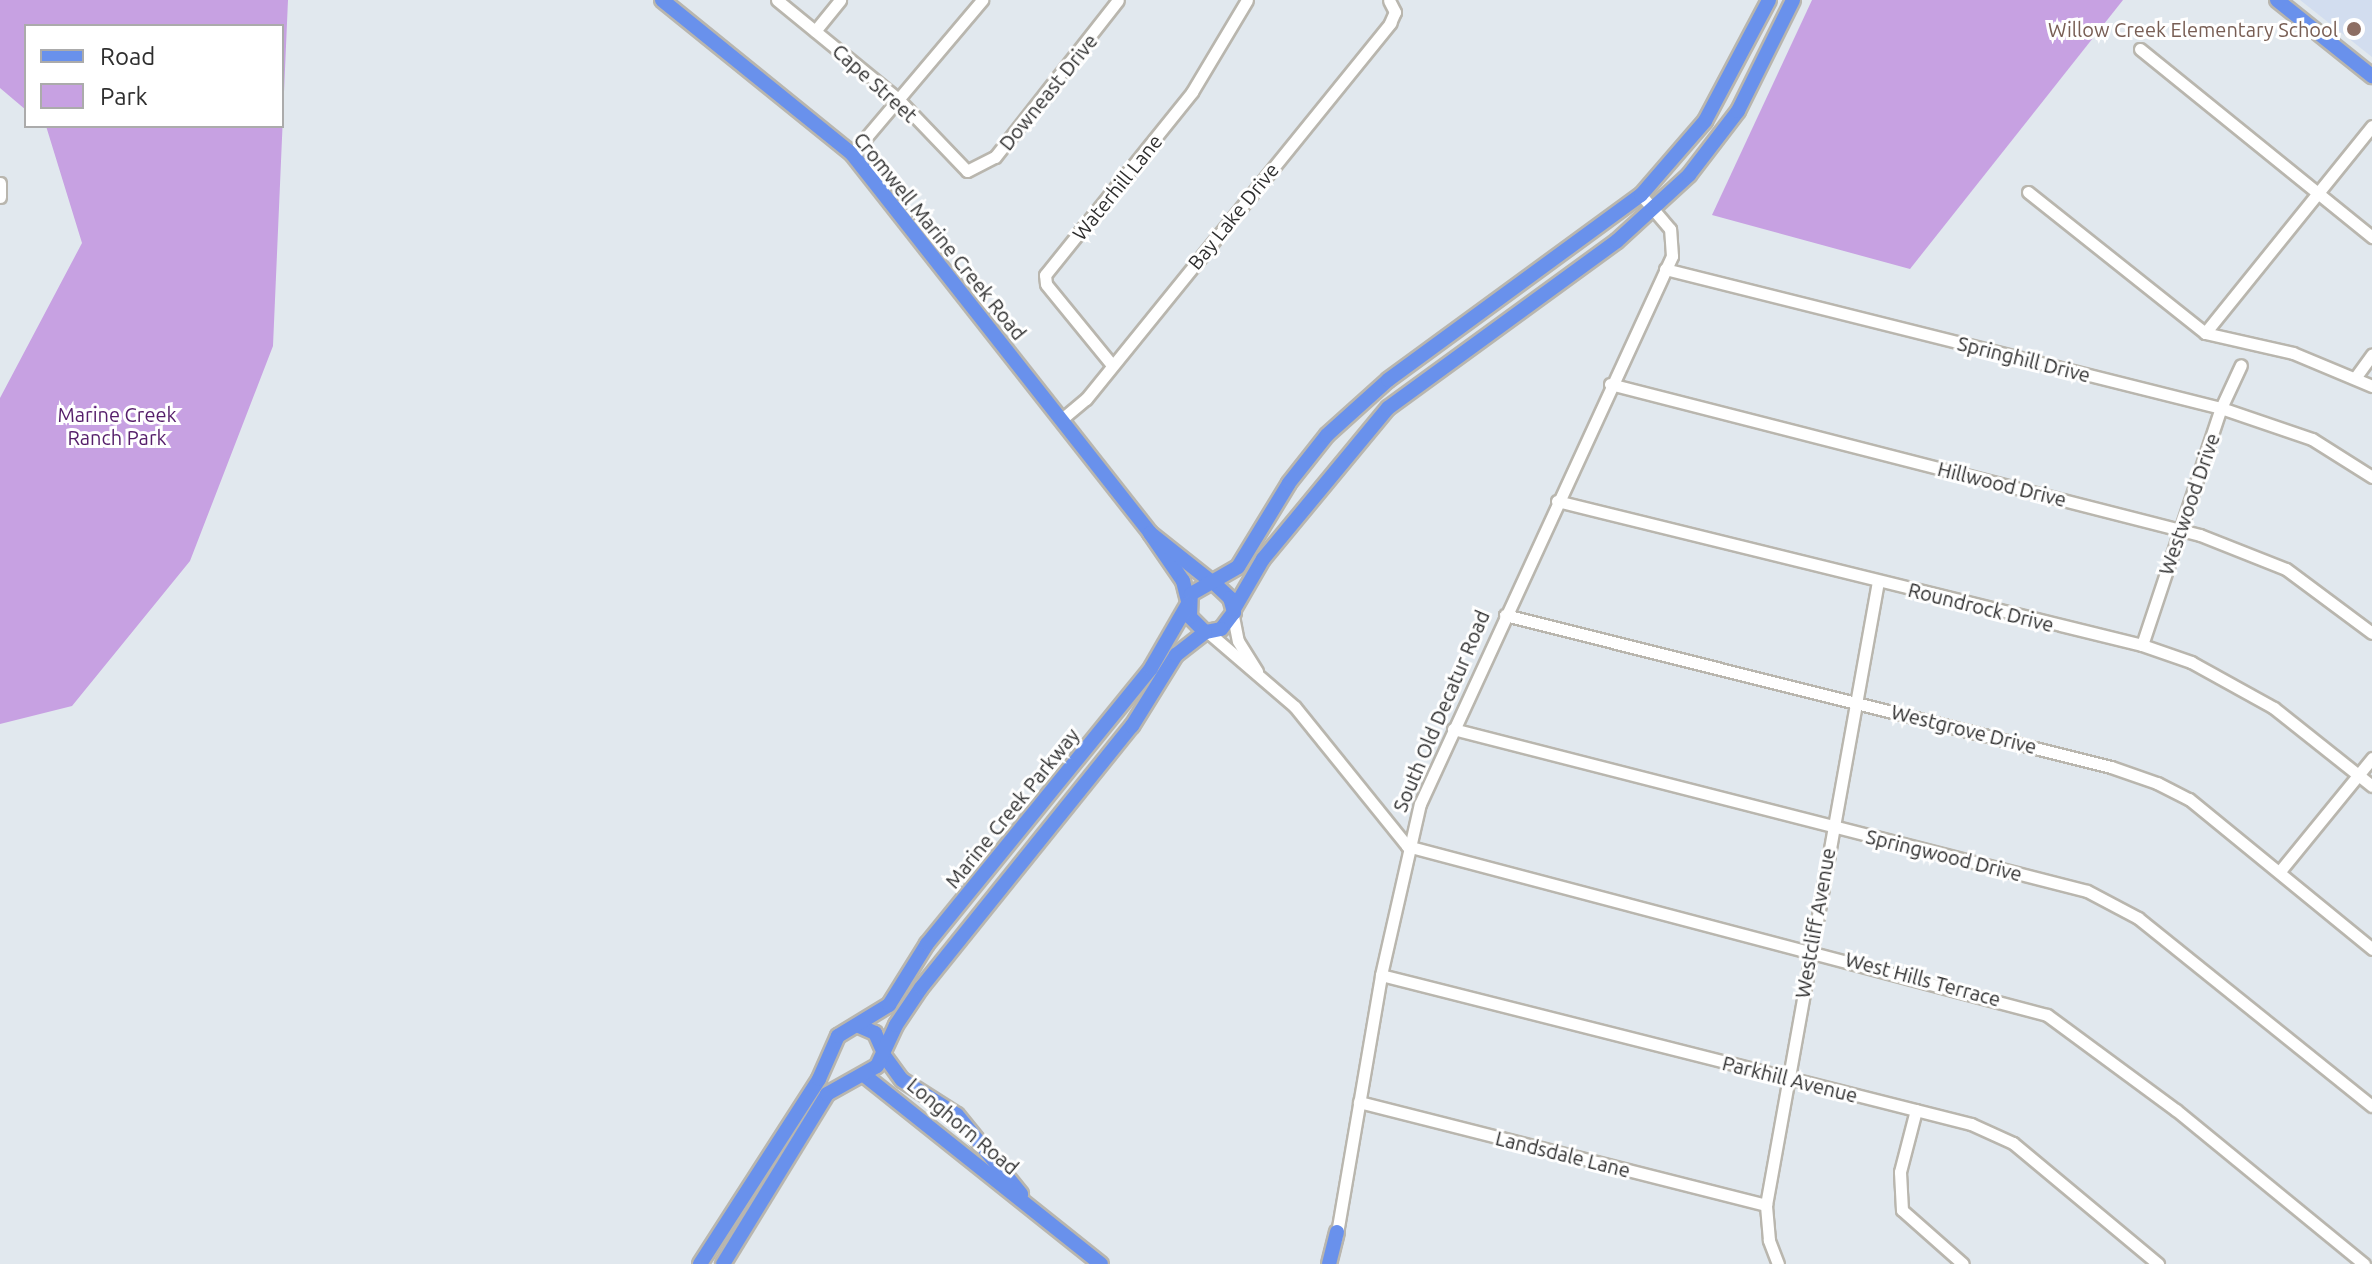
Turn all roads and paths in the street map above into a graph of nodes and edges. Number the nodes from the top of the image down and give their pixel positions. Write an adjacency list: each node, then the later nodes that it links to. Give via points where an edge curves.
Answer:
1 (662, 0): 16 (main road, Cromwell Marine Creek Road)
2 (777, 0): 11 (street, Cape Street)
3 (840, 0): 11 (street)
4 (982, 0): 14 (street)
5 (1118, 0): 17 (street, Downeast Drive, via 1001,150)
6 (1247, 0): 26 (street, Waterhill Lane, via 1192,92 1045,275 1046,284)
7 (1769, 0): 20 (main road, via 1705,121)
8 (1793, 0): 21 (main road, via 1738,111 1689,175)
9 (2277, 0): 13 (main road)
10 (1392, 4): 26 (street, Bay Lake Drive, via 1390,23)
11 (815, 31): 14 (street, Cape Street)
12 (2140, 49): 19 (street)
13 (2372, 76)
14 (899, 100): 16 (street); 17 (street, Cape Street)
15 (2372, 126): 19 (street)
16 (852, 154): 34 (main road, Cromwell Marine Creek Road)
17 (967, 171)
18 (2028, 192): 24 (street)
19 (2318, 193): 22 (street); 24 (street)
20 (1641, 195): 21 (street, South Old Decatur Road); 29 (main road)
21 (1654, 210): 23 (street, South Old Decatur Road, via 1673,236); 32 (main road)
22 (2372, 237)
23 (1665, 269): 30 (street, South Old Decatur Road); 33 (street, Springhill Drive)
24 (2205, 333): 28 (street, via 2293,353)
25 (2372, 355): 28 (street)
26 (1112, 365): 34 (street, Bay Lake Drive)
27 (2241, 365): 33 (street, Westwood Drive)
28 (2355, 378): 31 (street)
29 (1388, 380): 32 (main road); 40 (main road, via 1307,458 1234,570)
30 (1610, 384): 36 (street, South Old Decatur Road); 37 (street, Hillwood Drive)
31 (2372, 386)
32 (1400, 398): 42 (main road, via 1263,559)
33 (2221, 408): 35 (street, Springhill Drive, via 2312,439); 37 (street, Westwood Drive)
34 (1063, 418): 38 (main road, Cromwell Marine Creek Road)
35 (2372, 477)
36 (1557, 501): 39 (street, Roundrock Drive); 43 (street, South Old Decatur Road)
37 (2180, 530): 45 (street, Hillwood Drive, via 2286,569); 46 (street, Westwood Drive)
38 (1150, 533): 40 (main road, Cromwell Marine Creek Road); 41 (main road, Cromwell Marine Creek Road, via 1183,581)
39 (1878, 581): 46 (street, Roundrock Drive); 48 (street, Westcliff Avenue)
40 (1214, 583): 41 (main road, via 1198,588); 42 (main road)
41 (1188, 603): 44 (main road, via 1190,617); 59 (main road, Marine Creek Parkway, via 1151,668 927,944 882,1013)
42 (1233, 612): 44 (main road, via 1221,629); 47 (street, via 1238,641)
43 (1505, 615): 48 (street, Westgrove Drive); 49 (street, South Old Decatur Road)
44 (1207, 633): 47 (street); 61 (main road, Marine Creek Parkway, via 1176,655 1132,726 921,988)
45 (2372, 633)
46 (2142, 645): 51 (street, Roundrock Drive, via 2229,681 2274,708)
47 (1257, 671): 54 (street, via 1295,707)
48 (1858, 702): 53 (street, Westcliff Avenue); 55 (street, Westgrove Drive, via 2157,783 2189,799)
49 (1453, 729): 53 (street, Springwood Drive); 54 (street, South Old Decatur Road)
50 (2372, 758): 51 (street)
51 (2359, 775): 52 (street, Roundrock Drive); 55 (street)
52 (2372, 786)
53 (1832, 827): 56 (street, Westcliff Avenue); 65 (street, Springwood Drive, via 2087,891 2114,903)
54 (1407, 846): 56 (street, West Hills Terrace, via 1453,862); 58 (street, South Old Decatur Road)
55 (2280, 871): 57 (street, Westgrove Drive)
56 (1810, 949): 63 (street, Westcliff Avenue); 77 (street, West Hills Terrace, via 2007,1000 2064,1023)
57 (2372, 949)
58 (1381, 975): 63 (street, Parkhill Avenue); 64 (street, South Old Decatur Road)
59 (857, 1025): 60 (main road, via 843,1031); 61 (main road, via 875,1033)
60 (834, 1046): 62 (main road, via 842,1067); 70 (main road, via 819,1079)
61 (883, 1053): 62 (main road, via 877,1066); 68 (main road, Longhorn Road, via 902,1080 957,1115)
62 (862, 1075): 68 (main road, Longhorn Road); 71 (main road, via 827,1094)
63 (1787, 1078): 66 (street, Parkhill Avenue); 67 (street, Westcliff Avenue)
64 (1359, 1102): 67 (street, Landsdale Lane); 69 (street, South Old Decatur Road)
65 (2372, 1106)
66 (1916, 1110): 75 (street, via 1900,1172 1902,1210); 76 (street, Parkhill Avenue, via 1971,1124 2013,1143)
67 (1766, 1205): 74 (street, Westcliff Avenue, via 1769,1240)
68 (1034, 1210): 72 (main road, Longhorn Road)
69 (1337, 1232): 73 (main road)
70 (700, 1264)
71 (723, 1264)
72 (1101, 1264)
73 (1330, 1264)
74 (1778, 1264)
75 (1963, 1264)
76 (2158, 1264)
77 (2364, 1264)

